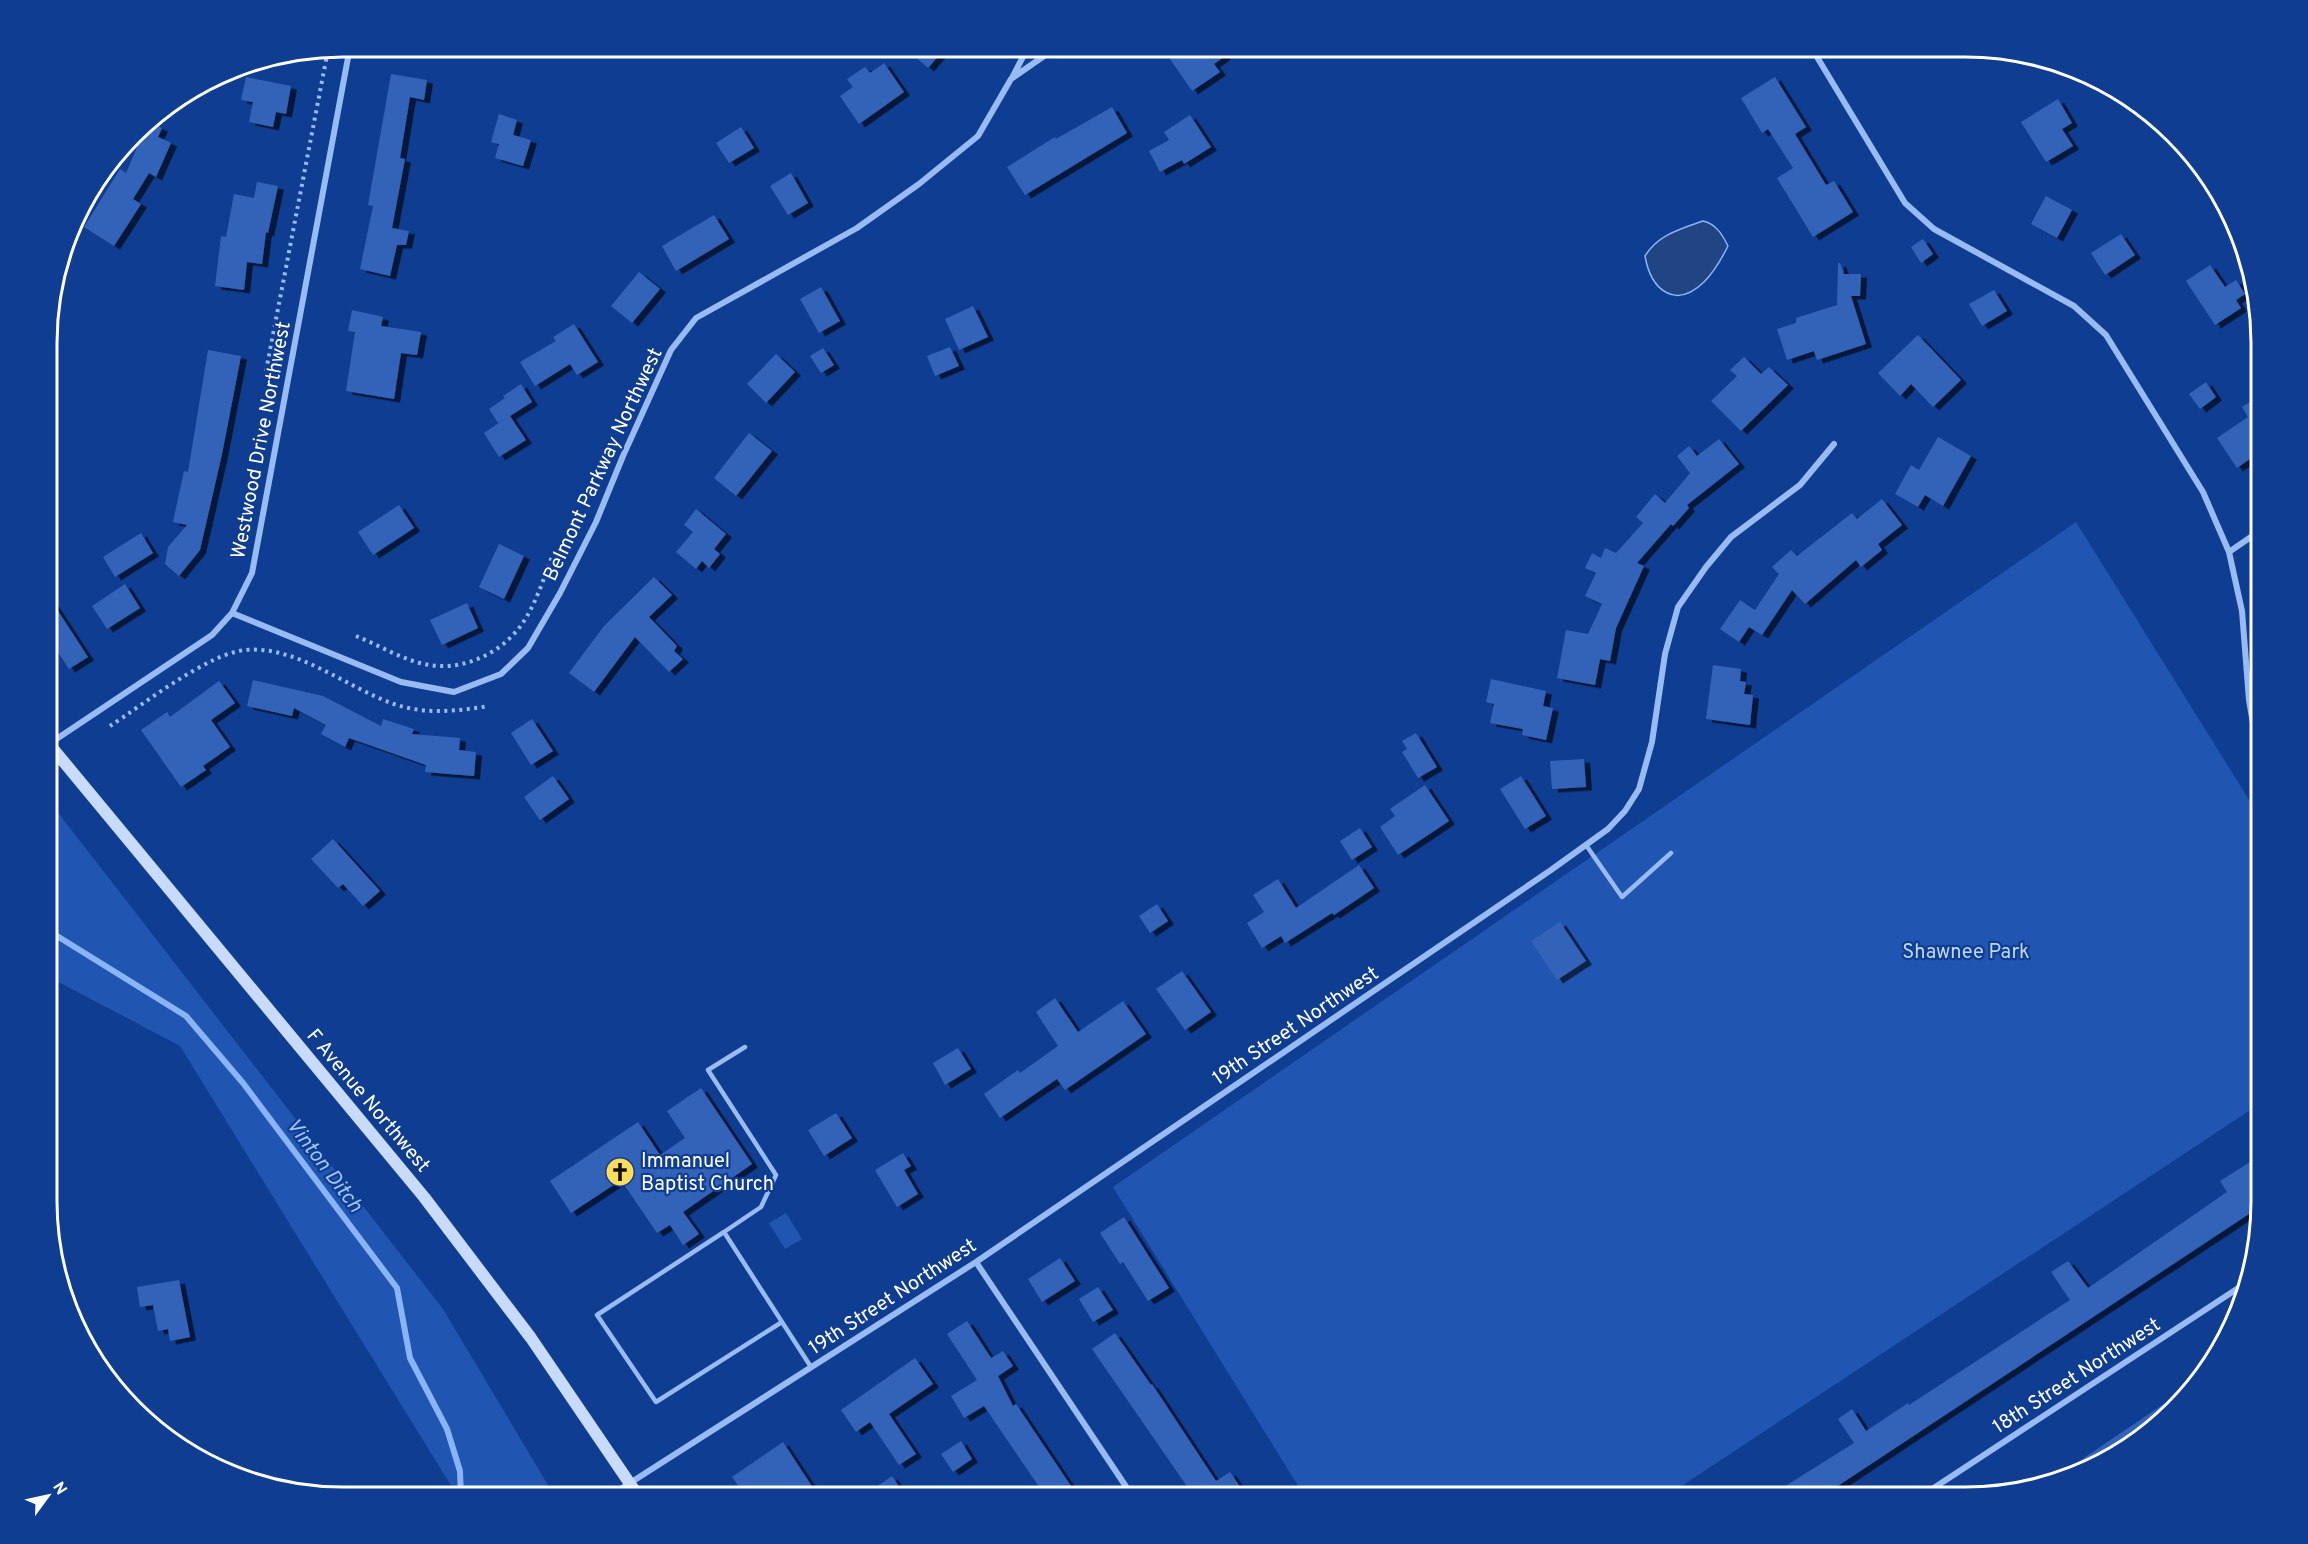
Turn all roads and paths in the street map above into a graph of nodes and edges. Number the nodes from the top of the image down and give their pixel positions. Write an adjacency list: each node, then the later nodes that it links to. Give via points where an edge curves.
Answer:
1 (348, 57): 12 (street, Westwood Drive Northwest, via 252,573)
2 (1022, 57): 6 (street)
3 (1042, 57): 6 (street, Belmont Parkway Northwest)
4 (1817, 57): 10 (street, via 1905,203 1935,229 2074,306 2106,335 2203,492)
5 (326, 58): 7 (path)
6 (1011, 79): 12 (street, Belmont Parkway Northwest, via 978,136 919,184 857,228 696,318 671,350 596,522 560,593 528,648 501,674 454,692 401,682)
7 (266, 371)
8 (1834, 444): 19 (street, 19th Street Northwest, via 1800,485 1731,537 1678,607 1639,789 1620,817)
9 (2251, 537): 10 (street)
10 (2229, 552): 15 (street, via 2242,611)
11 (553, 554): 13 (path, via 523,624 487,655 466,664 429,665)
12 (232, 613): 17 (street, Westwood Drive Northwest, via 212,635)
13 (356, 636)
14 (489, 706): 16 (path, via 447,712 394,705 286,654 244,650 206,664)
15 (2251, 712)
16 (110, 726)
17 (57, 739)
18 (57, 754): 27 (main road, F Avenue Northwest, via 424,1197 531,1338)
19 (1586, 845): 20 (lane, via 1622,897); 23 (street, 19th Street Northwest)
20 (1671, 853)
21 (745, 1047): 22 (lane, via 708,1070 776,1175 761,1207)
22 (724, 1232): 25 (lane); 25 (lane, via 597,1315 656,1402)
23 (976, 1262): 26 (street, 19th Street Northwest); 30 (street)
24 (2237, 1289): 31 (street, 18th Street Northwest)
25 (782, 1322): 26 (lane)
26 (811, 1367): 27 (street, 19th Street Northwest)
27 (630, 1483): 28 (street, 19th Street Northwest); 29 (main road, F Avenue Northwest)
28 (624, 1487)
29 (633, 1487)
30 (1126, 1487)
31 (1935, 1487)

